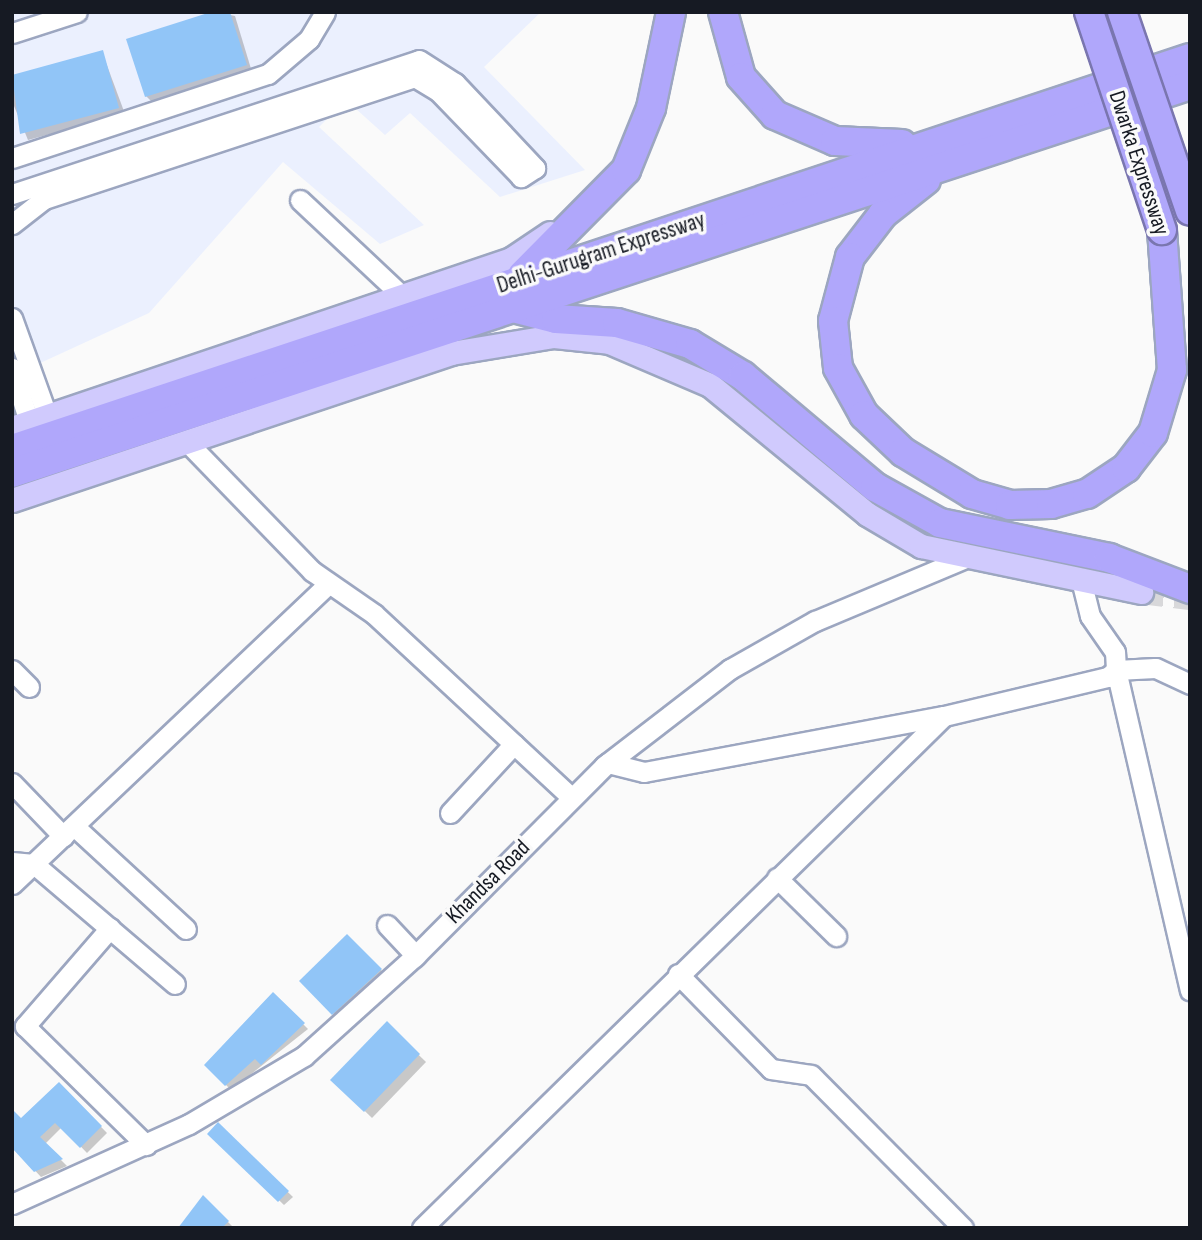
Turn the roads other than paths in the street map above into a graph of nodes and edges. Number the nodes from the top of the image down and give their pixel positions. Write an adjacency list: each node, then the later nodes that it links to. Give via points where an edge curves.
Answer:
1 (77, 12): 7 (street)
2 (325, 12): 12 (street, via 309,38 268,74)
3 (671, 12): 13 (highway, via 640,143)
4 (723, 12): 11 (highway, via 741,77 790,126 864,145)
5 (1089, 12): 18 (highway, Dwarka Expressway, bridge)
6 (1122, 12): 16 (highway, Dwarka Expressway, bridge)
7 (12, 33)
8 (1190, 58): 11 (highway, Delhi-Gurugram Expressway)
9 (423, 69): 9 (street, via 535,168 521,177); 14 (street); 17 (street, via 44,199)
10 (1190, 85): 11 (highway, Delhi-Gurugram Expressway)
11 (948, 152): 18 (highway, via 883,214 850,257 833,321 838,368 879,431 926,469 972,494 1010,505 1069,501 1114,479 1136,458 1162,415 1172,370); 20 (highway, Delhi-Gurugram Expressway)
12 (12, 158)
13 (618, 180): 19 (main road, via 595,191 519,255); 20 (highway)
14 (12, 194)
15 (299, 200): 19 (street)
16 (1190, 211)
17 (12, 224)
18 (1162, 230): 21 (highway, Dwarka Expressway)
19 (401, 295): 24 (main road)
20 (514, 295): 26 (highway, Delhi-Gurugram Expressway); 27 (highway, Delhi-Gurugram Expressway); 32 (highway, via 690,344 743,376 875,487 940,523 1109,558)
21 (1190, 314)
22 (12, 318): 24 (street)
23 (12, 368): 24 (street)
24 (29, 422)
25 (187, 442): 28 (main road); 29 (main road, via 451,353 526,336 609,342 710,385 867,514 921,545); 31 (street)
26 (12, 449)
27 (12, 473)
28 (12, 500)
29 (963, 559): 30 (main road); 40 (street, Khandsa Road, via 815,621 730,669)
30 (1081, 581): 33 (main road); 35 (street, via 1090,616 1115,652)
31 (328, 584): 39 (street, via 365,607); 44 (street)
32 (1190, 589)
33 (1141, 592)
34 (12, 670): 37 (street)
35 (1116, 670): 36 (street, via 1155,668); 38 (street); 56 (street)
36 (1190, 684)
37 (29, 687)
38 (944, 716): 40 (street, via 645,772); 47 (street)
39 (514, 744): 42 (street); 43 (street)
40 (608, 762): 42 (street, Khandsa Road)
41 (12, 783): 44 (street)
42 (570, 797): 53 (street, Khandsa Road)
43 (450, 813)
44 (69, 831): 46 (street); 51 (street)
45 (12, 862): 46 (street)
46 (34, 864): 48 (street); 50 (street)
47 (777, 878): 52 (street); 54 (street)
48 (12, 884)
49 (387, 925): 53 (street)
50 (110, 928): 55 (street); 57 (street, via 26,1026)
51 (187, 929)
52 (836, 936)
53 (416, 956): 57 (street, Khandsa Road, via 304,1056)
54 (678, 974): 59 (street); 60 (street, via 768,1066 811,1075)
55 (175, 984)
56 (1190, 991)
57 (146, 1145): 58 (street, Khandsa Road)
58 (12, 1204)
59 (422, 1228)
60 (962, 1228)

